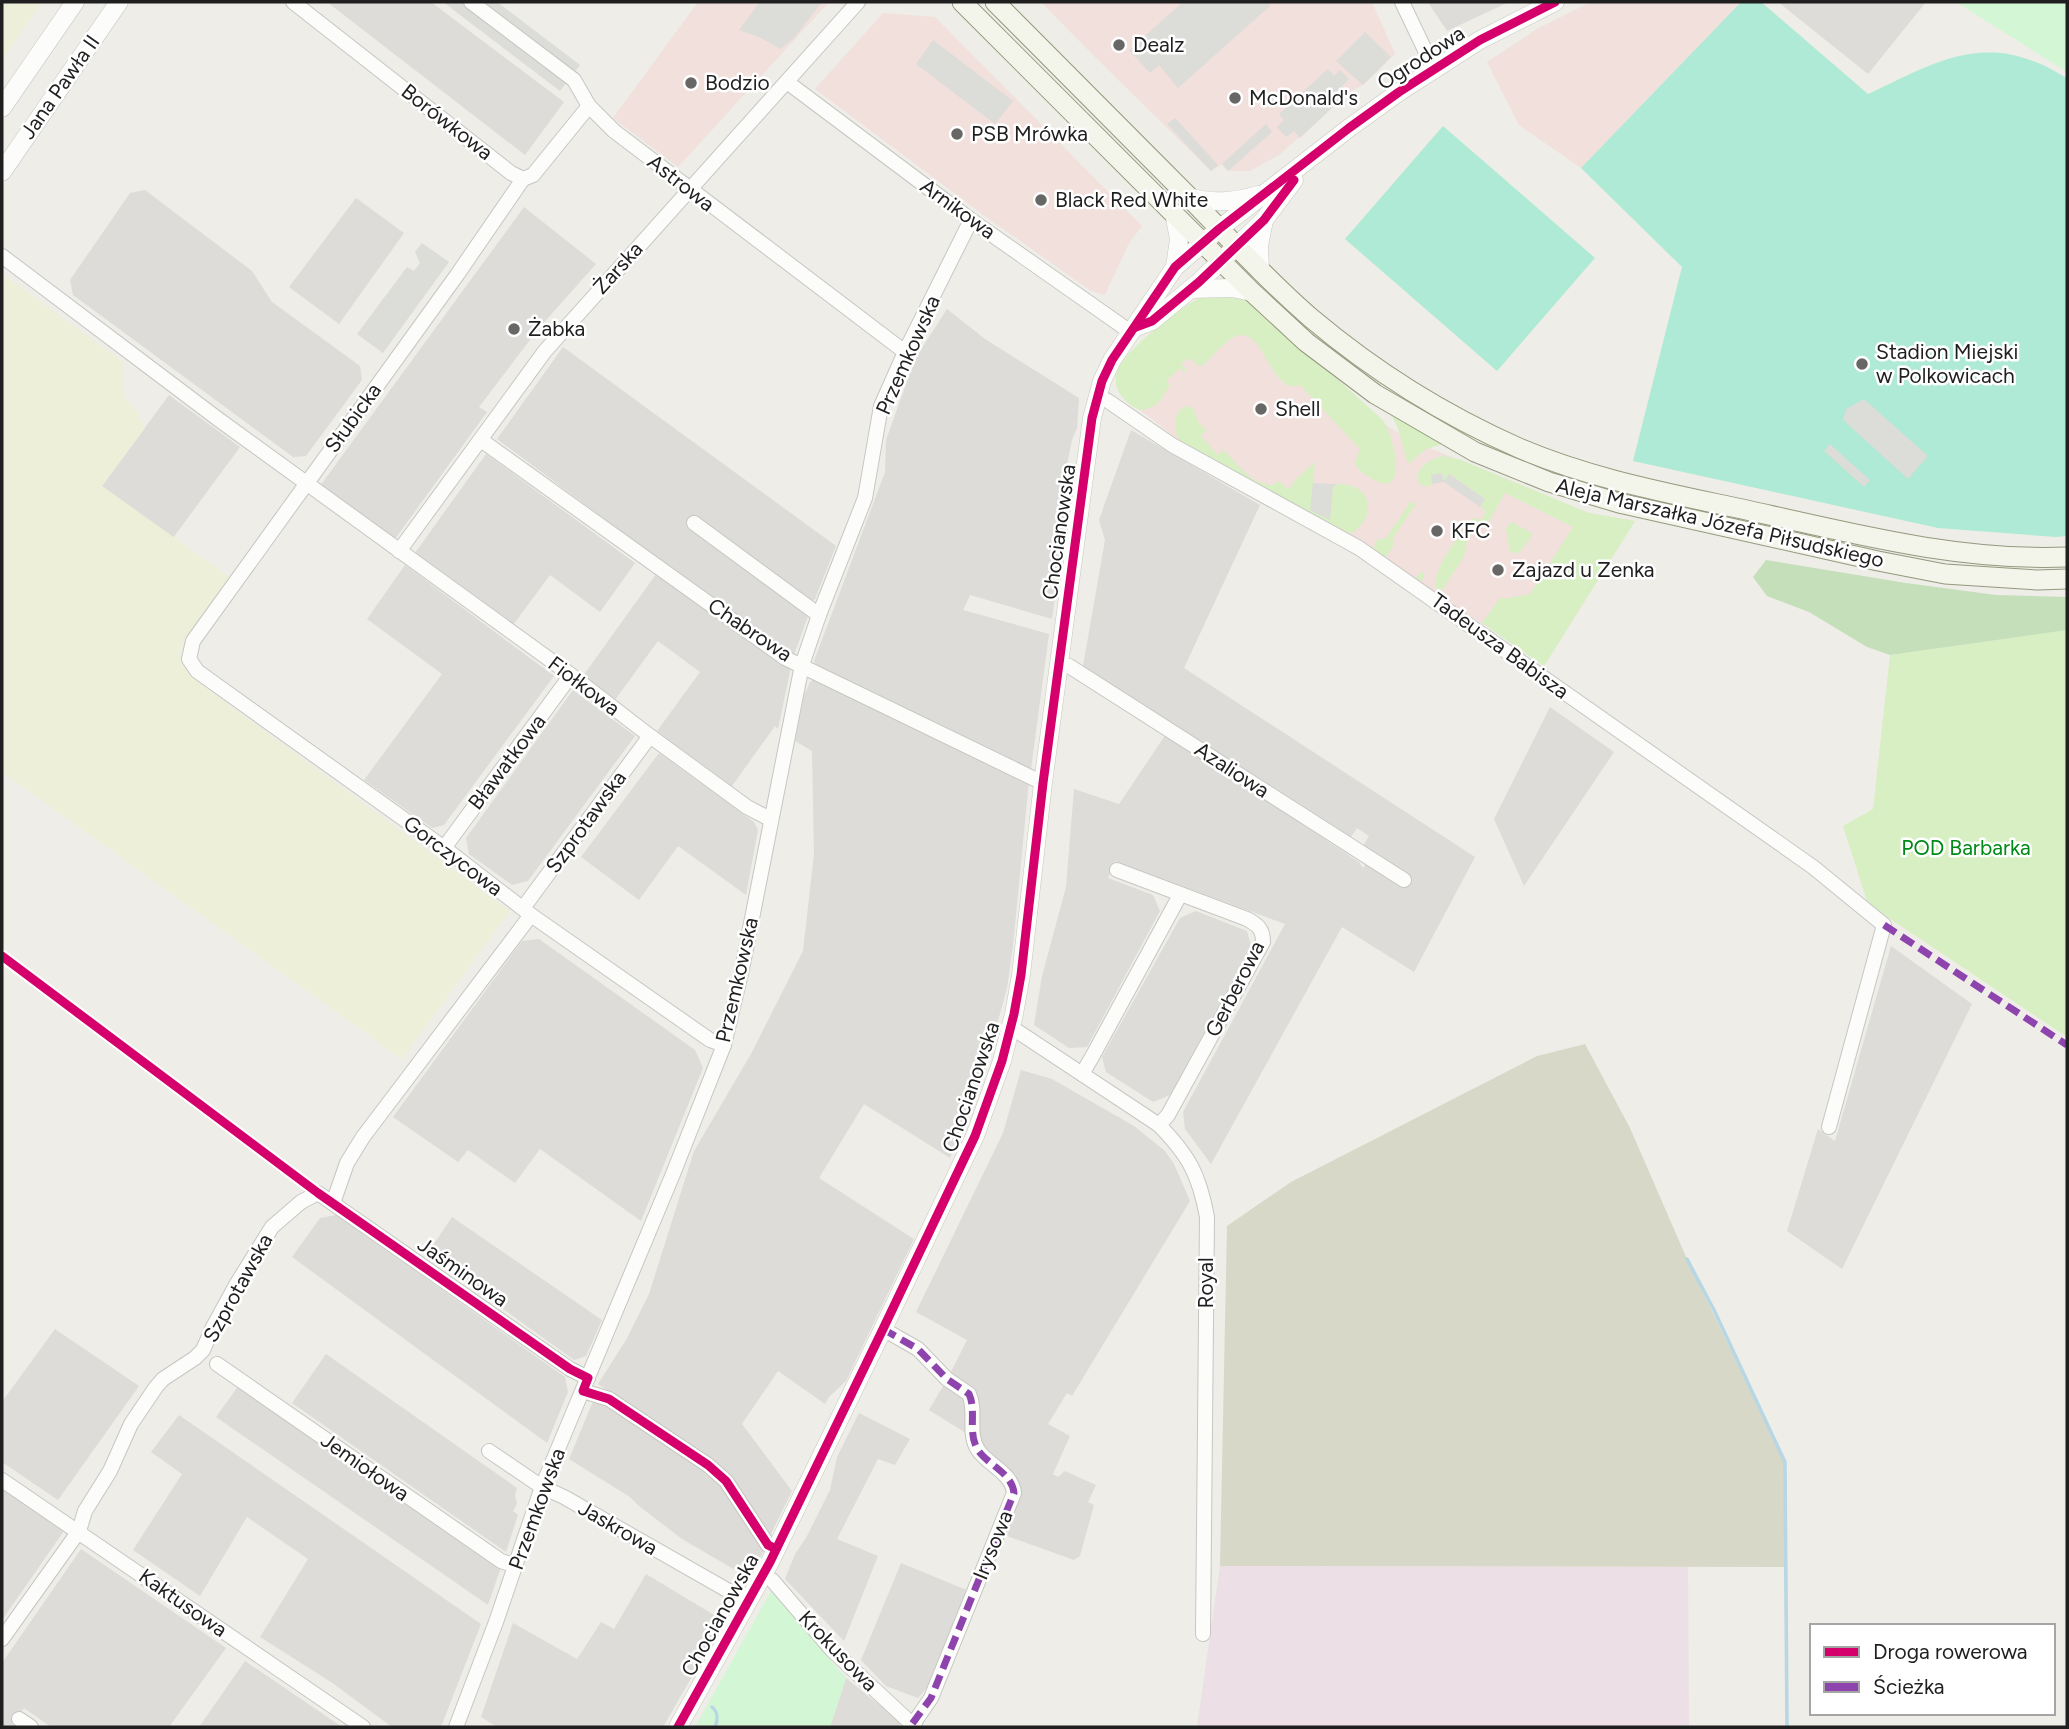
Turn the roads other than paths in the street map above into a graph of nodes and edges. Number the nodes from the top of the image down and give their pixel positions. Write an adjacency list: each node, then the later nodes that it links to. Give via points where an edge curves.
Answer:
1 (75, 2): 13 (street, Jana Pawła II)
2 (119, 2): 15 (street, Jana Pawła II)
3 (293, 2): 16 (street, Borówkowa)
4 (471, 2): 12 (street, Astrowa, via 574,80)
5 (858, 2): 11 (street, Żarska)
6 (962, 2): 20 (main road, Aleja Marszałka Józefa Piłsudskiego)
7 (995, 2): 19 (main road, Aleja Marszałka Józefa Piłsudskiego)
8 (1402, 2): 10 (street)
9 (1555, 2): 10 (street, Ogrodowa)
10 (1434, 69): 14 (street, Ogrodowa)
11 (787, 82): 17 (street, Żarska); 21 (street, Arnikowa)
12 (589, 106): 16 (street, via 533,175); 17 (street, Astrowa)
13 (2, 108)
14 (1314, 156): 18 (street, Ogrodowa); 22 (street, Ogrodowa)
15 (2, 172)
16 (523, 179): 36 (street, Słubicka)
17 (688, 189): 33 (street, Astrowa); 35 (street, Żarska, via 545,351)
18 (1265, 193): 19 (street, via 1233,201); 23 (street, Ogrodowa)
19 (1189, 197): 23 (main road, Aleja Marszałka Józefa Piłsudskiego)
20 (1174, 213): 24 (main road, Aleja Marszałka Józefa Piłsudskiego); 28 (street, via 1179,239)
21 (971, 220): 32 (street, Arnikowa); 33 (street, Przemkowska)
22 (1264, 220): 25 (street, Ogrodowa); 29 (street)
23 (1219, 229): 24 (street, Ogrodowa); 25 (main road, Aleja Marszałka Józefa Piłsudskiego)
24 (1203, 243): 27 (main road, Aleja Marszałka Józefa Piłsudskiego); 28 (street, Ogrodowa)
25 (1237, 245): 27 (street, Ogrodowa); 29 (main road, Aleja Marszałka Józefa Piłsudskiego)
26 (2, 256): 36 (street, Fiołkowa)
27 (1222, 260): 30 (street, Ogrodowa); 31 (main road, Aleja Marszałka Józefa Piłsudskiego)
28 (1175, 267): 32 (street, Ogrodowa)
29 (1260, 269): 39 (main road, Aleja Marszałka Józefa Piłsudskiego, via 1311,318 1373,367 1482,431 1556,462 1625,483 1887,542 2034,559)
30 (1191, 289): 31 (street); 32 (street, Ogrodowa)
31 (1252, 292): 40 (main road, Aleja Marszałka Józefa Piłsudskiego, via 1306,342 1375,394 1475,452 1549,482 1683,519 1945,574)
32 (1134, 330): 34 (street, Chocianowska, via 1112,360)
33 (905, 352): 41 (street, Przemkowska, via 881,406 865,498)
34 (1097, 396): 43 (street, Chocianowska); 58 (street, Tadeusza Babisza, via 1172,445 1359,548 1813,867 1884,925)
35 (481, 440): 38 (street, Żarska); 44 (street, Chabrowa, via 785,658)
36 (306, 482): 38 (street, Fiołkowa); 42 (street, Słubicka, via 193,641)
37 (694, 523): 41 (street)
38 (399, 551): 45 (street, Fiołkowa)
39 (2067, 557)
40 (2067, 579)
41 (819, 615): 44 (street, Przemkowska)
42 (189, 659): 49 (street, Gorczycowa, via 197,671)
43 (1058, 664): 47 (street, Chocianowska); 51 (street, Azaliowa, via 1069,666)
44 (802, 665): 47 (street, Chabrowa); 48 (street, Przemkowska)
45 (571, 676): 46 (street, Fiołkowa); 49 (street, Bławatkowa)
46 (650, 736): 48 (street, Fiołkowa); 53 (street, Szprotawska)
47 (1043, 783): 54 (street, Chocianowska)
48 (770, 819): 55 (street, Przemkowska)
49 (444, 848): 53 (street, Gorczycowa)
50 (1117, 870): 52 (street, Gerberowa)
51 (1404, 880)
52 (1180, 895): 56 (street); 57 (street, Gerberowa, via 1258,925 1263,942)
53 (527, 912): 55 (street, Gorczycowa, via 710,1040); 60 (street, Szprotawska, via 363,1137 347,1163)
54 (1011, 1027): 56 (street, Royal); 61 (street, Chocianowska, via 975,1136)
55 (724, 1045): 63 (street, Przemkowska)
56 (1082, 1074): 57 (street, Royal)
57 (1159, 1125): 72 (street, Royal, via 1190,1163 1207,1217)
58 (1829, 1127)
59 (318, 1193): 60 (street, Jaśminowa); 67 (street, Szprotawska, via 272,1227 203,1350 156,1387 131,1424)
60 (333, 1203): 63 (street, Jaśminowa, via 570,1369)
61 (883, 1329): 68 (street, Chocianowska); 74 (street, Irysowa, via 918,1349 969,1394 976,1448 1014,1486 931,1698)
62 (217, 1364): 69 (street, Jemiołowa, via 501,1561)
63 (585, 1385): 66 (street, Przemkowska); 68 (street, Jaśminowa, via 708,1465 726,1481 768,1545)
64 (489, 1451): 66 (street, Jaskrowa)
65 (2, 1480): 67 (street, Kaktusowa)
66 (542, 1487): 69 (street, Przemkowska); 71 (street, Jaskrowa)
67 (79, 1531): 73 (street, Szprotawska); 75 (street, Kaktusowa)
68 (776, 1549): 70 (street, Chocianowska)
69 (516, 1566): 76 (street, Przemkowska)
70 (763, 1575): 71 (street, Chocianowska); 74 (street, Krokusowa, via 832,1650)
71 (748, 1602): 77 (street, Chocianowska)
72 (1203, 1634)
73 (2, 1639)
74 (913, 1726)
75 (363, 1727)
76 (456, 1727)
77 (678, 1727)

